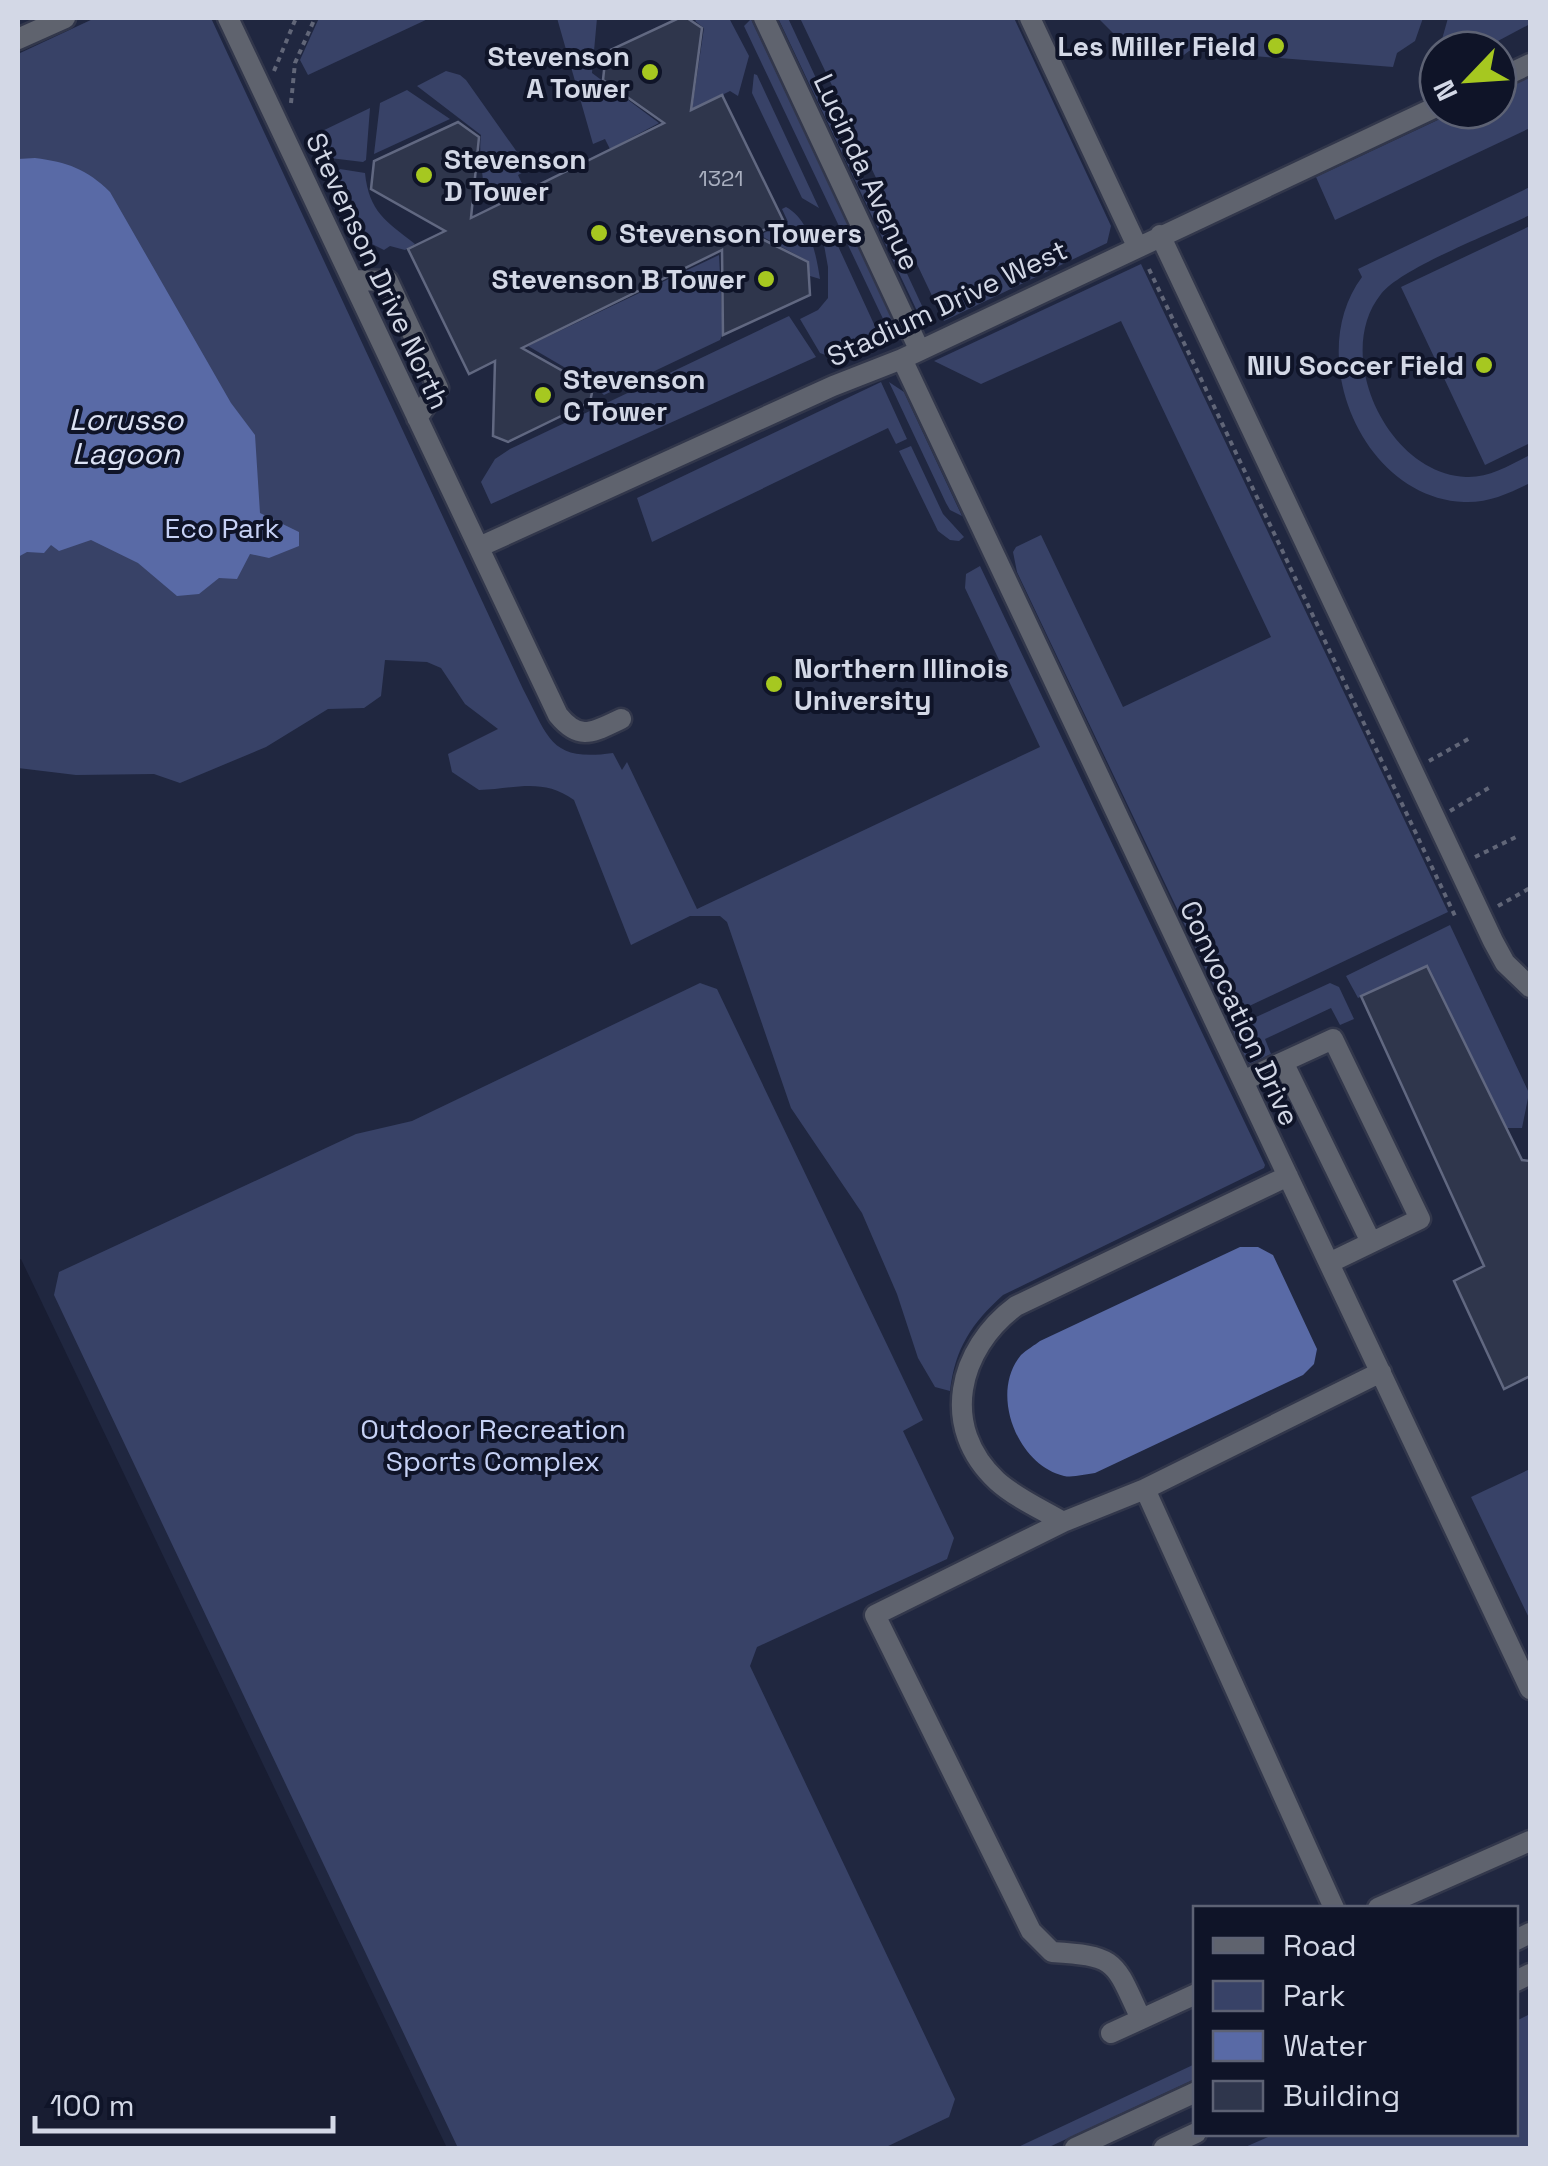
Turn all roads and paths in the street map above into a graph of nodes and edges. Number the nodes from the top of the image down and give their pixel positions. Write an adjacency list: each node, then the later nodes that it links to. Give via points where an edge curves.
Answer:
1 (65, 18): 7 (street)
2 (228, 18): 14 (street, Stevenson Drive North)
3 (296, 18): 8 (path)
4 (315, 18): 9 (path, via 295,63)
5 (764, 18): 15 (street, Lucinda Avenue)
6 (1030, 18): 12 (street)
7 (23, 37)
8 (274, 70)
9 (290, 106)
10 (1418, 115): 11 (street, Stadium Drive West)
11 (1160, 235): 12 (street, Stadium Drive West); 28 (street, via 1488,932 1504,963)
12 (1137, 246): 15 (street, Stadium Drive West)
13 (1149, 269): 27 (path)
14 (352, 280): 16 (street, Stevenson Drive North); 16 (street, via 388,281 438,388)
15 (911, 354): 17 (street, Stadium Drive West); 30 (street, Convocation Drive)
16 (418, 418): 17 (street, Stevenson Drive North)
17 (478, 547): 18 (street, Stevenson Drive North, via 569,729 581,733)
18 (621, 719)
19 (1470, 738): 20 (path)
20 (1425, 763)
21 (1492, 786): 22 (path)
22 (1446, 814)
23 (1516, 837): 24 (path)
24 (1470, 859)
25 (1530, 888): 26 (path)
26 (1494, 908)
27 (1456, 918)
28 (1530, 987)
29 (1283, 1062): 30 (street); 32 (street); 32 (street, via 1332,1039 1420,1219)
30 (1243, 1081): 31 (street, Convocation Drive)
31 (1288, 1176): 33 (street, Convocation Drive); 36 (street, via 1016,1306 980,1340 963,1380 968,1437 997,1481)
32 (1372, 1242): 33 (street)
33 (1329, 1262): 34 (street, Convocation Drive)
34 (1380, 1372): 35 (street); 37 (street, Convocation Drive)
35 (1145, 1489): 36 (street); 39 (street)
36 (1064, 1522): 42 (street, via 875,1614 1031,1930 1052,1952 1099,1956 1117,1968)
37 (1530, 1689)
38 (1530, 1841): 40 (street)
39 (1333, 1906)
40 (1383, 1906)
41 (1193, 1995): 42 (street)
42 (1141, 2019): 43 (street)
43 (1111, 2033)
44 (1193, 2093): 46 (street)
45 (1193, 2135): 47 (street)
46 (1075, 2148)
47 (1164, 2148)

